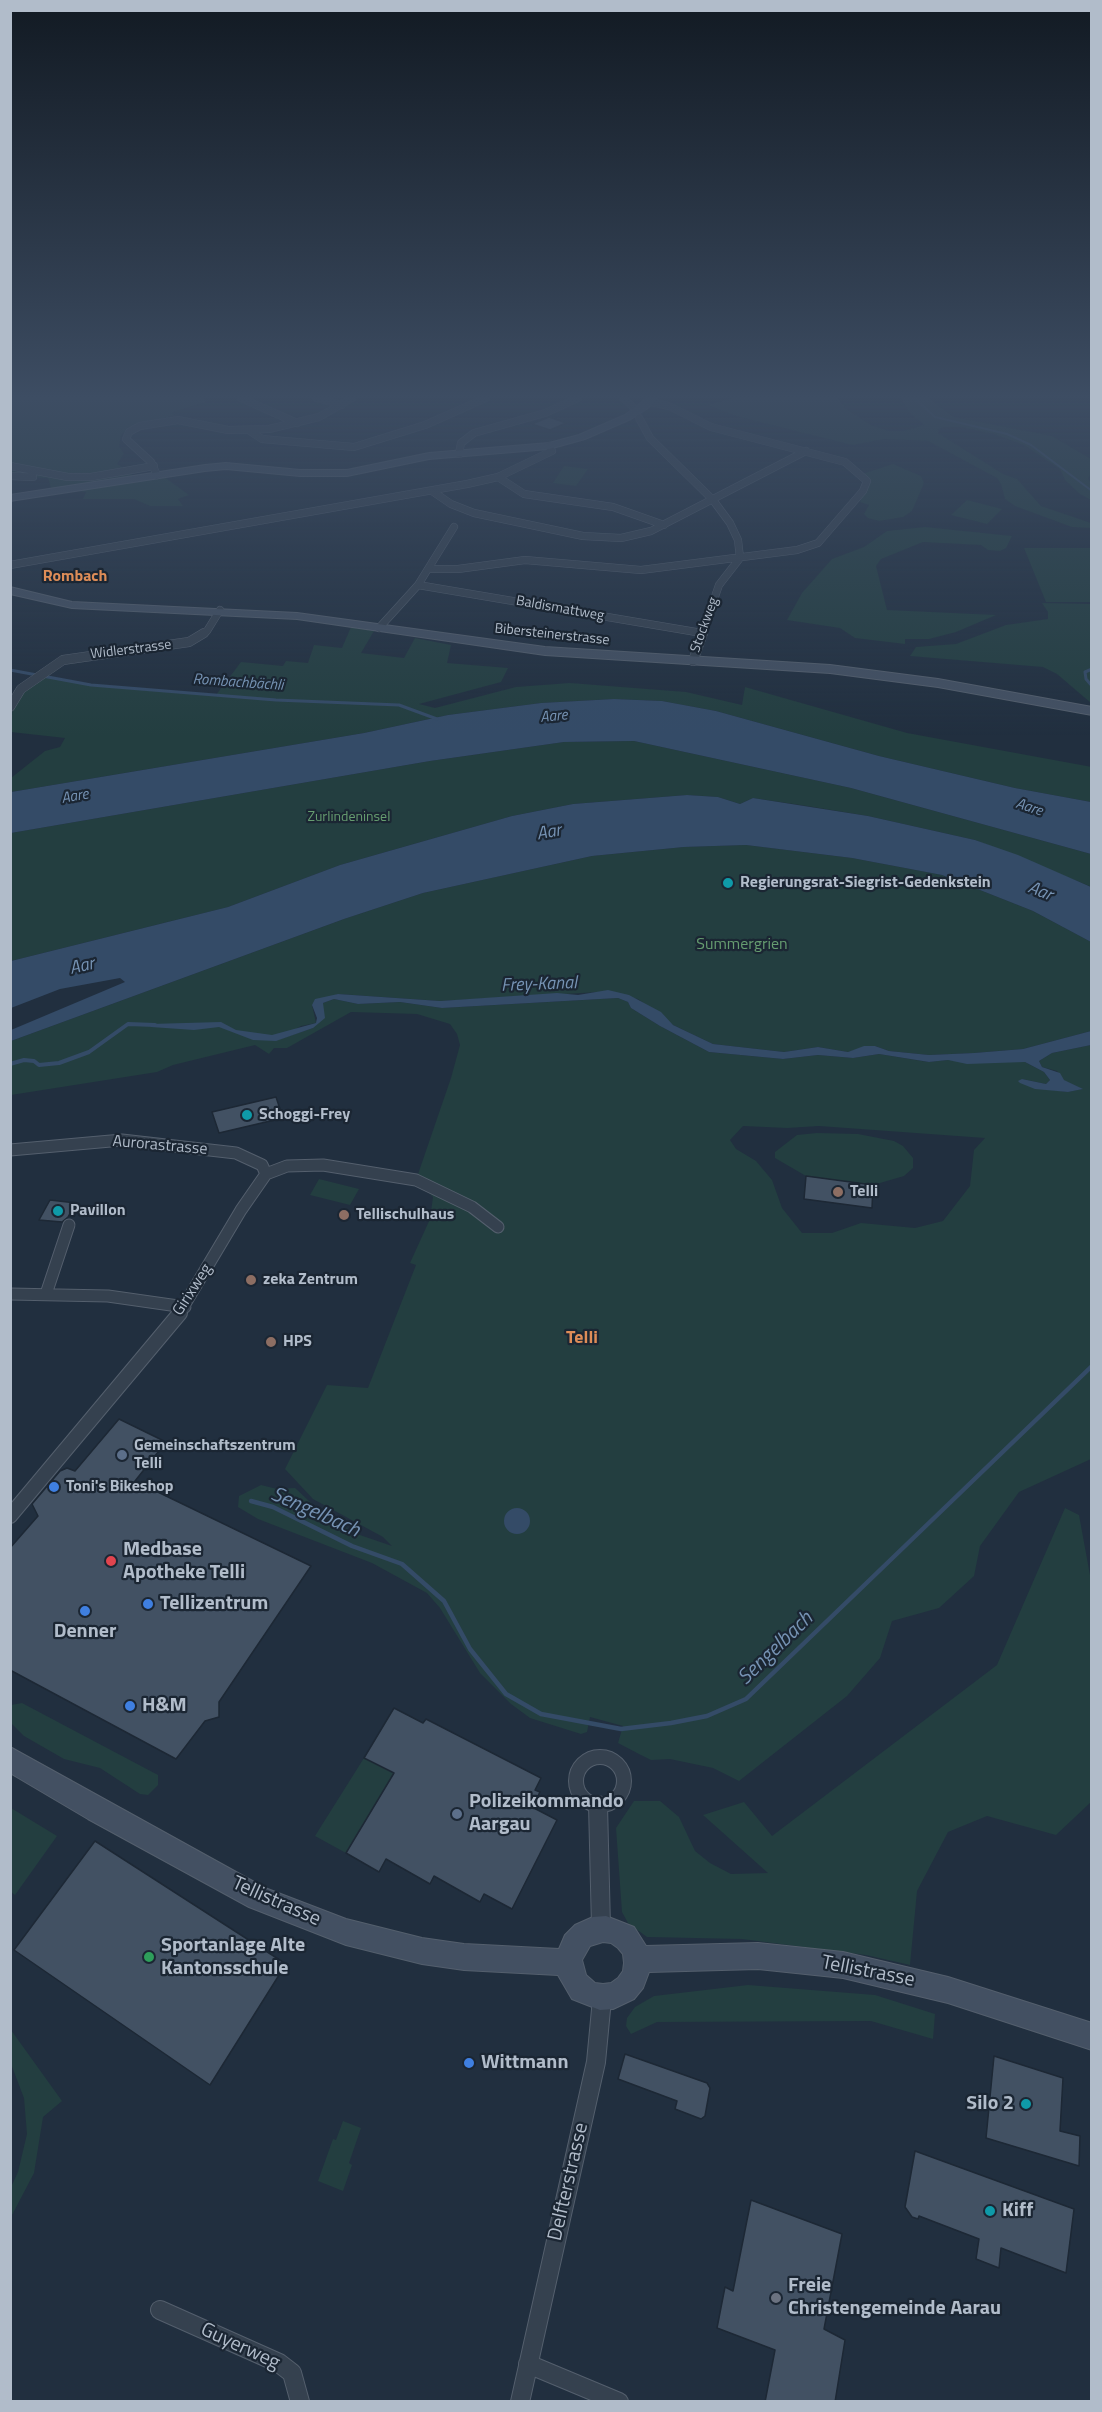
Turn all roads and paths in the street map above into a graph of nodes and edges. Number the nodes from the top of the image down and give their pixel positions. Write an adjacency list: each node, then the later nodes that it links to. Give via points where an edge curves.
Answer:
1 (320, 511): 10 (street)
2 (468, 511): 7 (street, via 597,538 634,537)
3 (623, 511): 7 (street)
4 (692, 511): 7 (street)
5 (721, 511): 9 (street, via 734,529)
6 (846, 511): 9 (street, via 818,543)
7 (664, 525)
8 (454, 527): 11 (street)
9 (740, 558): 11 (street, via 641,570 534,560); 16 (street, Stockweg, via 719,585)
10 (10, 565)
11 (430, 569): 12 (street)
12 (418, 585): 15 (street); 16 (street, Baldismattweg)
13 (10, 590): 14 (main road, Bibersteinerstrasse, via 72,605)
14 (220, 610): 15 (main road, Bibersteinerstrasse); 18 (street, Widlerstrasse, via 207,631 189,642 63,660 15,694)
15 (379, 628): 17 (main road, Bibersteinerstrasse, via 536,650)
16 (702, 633): 17 (street, Stockweg)
17 (693, 661): 19 (main road, Bibersteinerstrasse, via 896,676)
18 (10, 706)
19 (1092, 711)
20 (10, 1150): 21 (street, Aurorastrasse, via 122,1140 236,1153 262,1165)
21 (266, 1174): 23 (street, via 287,1166 323,1165 416,1180 472,1207); 26 (street, Girixweg)
22 (69, 1225): 24 (street)
23 (498, 1227)
24 (46, 1293): 25 (street); 26 (street, via 108,1296)
25 (10, 1294)
26 (184, 1307): 27 (street, Girixweg)
27 (10, 1516)
28 (10, 1759): 32 (main road, Tellistrasse, via 258,1898 346,1932 464,1957)
29 (598, 1805): 30 (street)
30 (601, 1927): 31 (main road, via 625,1936); 32 (main road, via 579,1938)
31 (636, 1960): 33 (main road, via 634,1977 625,1991); 34 (main road, Tellistrasse, via 758,1956 843,1965 948,1990)
32 (570, 1963): 33 (main road, via 573,1978 582,1990)
33 (602, 1999): 36 (street, Delfterstrasse, via 596,2062)
34 (1092, 2037)
35 (160, 2310): 37 (street, Guyerweg, via 279,2363 292,2373)
36 (528, 2364): 38 (street, Delfterstrasse); 39 (street)
37 (300, 2402)
38 (520, 2402)
39 (619, 2402)

